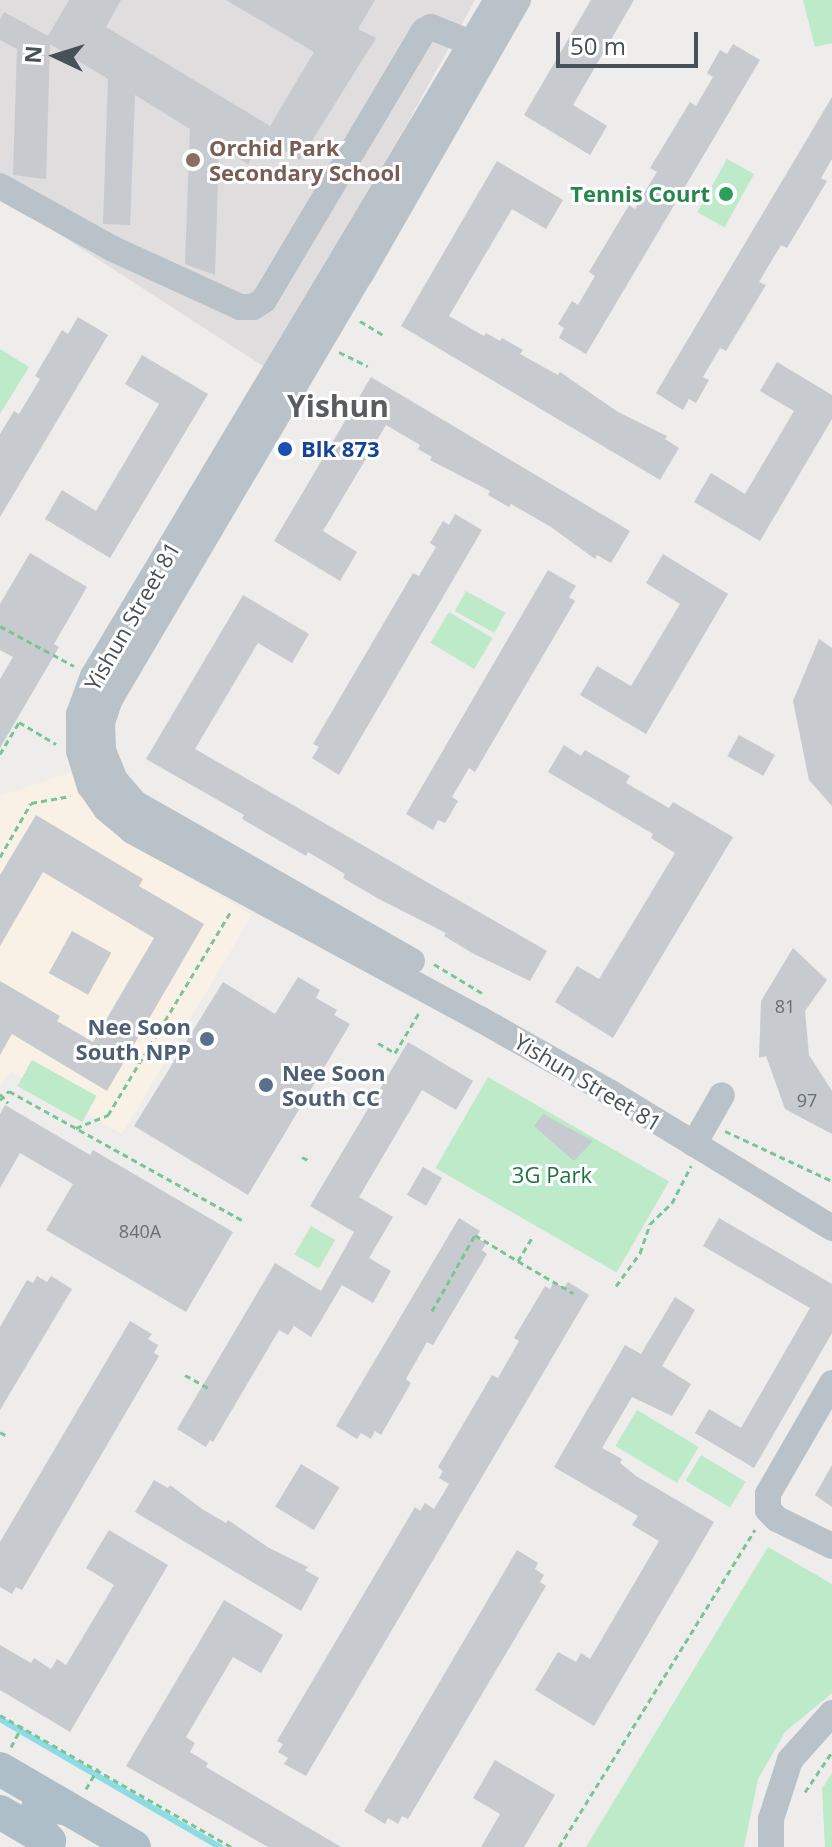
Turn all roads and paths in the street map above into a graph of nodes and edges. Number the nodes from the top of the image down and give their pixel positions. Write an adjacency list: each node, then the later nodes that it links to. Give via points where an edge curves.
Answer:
1 (497, 0): 3 (street, Yishun Street 81)
2 (518, 0): 3 (street, Yishun Street 81)
3 (481, 46): 5 (street, via 431,27 424,31); 6 (street, Yishun Street 81)
4 (0, 186): 5 (street, via 113,249 240,307 264,300)
5 (329, 195): 6 (street)
6 (378, 223): 7 (street, Yishun Street 81)
7 (333, 325): 8 (path); 9 (path); 25 (street, Yishun Street 81, via 270,406 109,701 102,723 103,750 115,780 135,803 292,905)
8 (385, 336)
9 (368, 366)
10 (0, 626): 11 (path)
11 (81, 670)
12 (62, 736): 13 (path, via 61,747 19,722)
13 (0, 754)
14 (78, 795): 15 (path, via 31,803)
15 (0, 857)
16 (235, 904): 24 (path, via 108,1115)
17 (428, 961): 18 (path)
18 (491, 998)
19 (424, 1003): 20 (path, via 395,1053)
20 (378, 1043)
21 (722, 1095): 25 (street)
22 (1, 1097): 23 (path); 24 (path, via 9,1091)
23 (8, 1103)
24 (76, 1128): 30 (path)
25 (689, 1137): 26 (street, Yishun Street 81); 34 (path, via 672,1203 650,1224 640,1253)
26 (725, 1154): 29 (street, Yishun Street 81); 31 (street, Yishun Street 81)
27 (302, 1157): 28 (path)
28 (310, 1161)
29 (832, 1207)
30 (245, 1222)
31 (832, 1228)
32 (532, 1238): 33 (path)
33 (518, 1261): 35 (path); 36 (path, via 475,1235)
34 (616, 1286)
35 (573, 1293)
36 (432, 1311)
37 (185, 1375): 39 (path)
38 (832, 1383): 42 (street, via 768,1494)
39 (208, 1388)
40 (0, 1432): 41 (path)
41 (7, 1436)
42 (768, 1510): 43 (street); 56 (path)
43 (832, 1546)
44 (832, 1713): 57 (street, via 790,1760 771,1819)
45 (0, 1715): 46 (path)
46 (22, 1726): 48 (path); 49 (path)
47 (832, 1752): 51 (path)
48 (7, 1755): 50 (main road)
49 (97, 1768): 50 (path); 55 (path)
50 (77, 1800): 53 (main road, via 38,1809 36,1827); 54 (main road)
51 (798, 1802)
52 (0, 1812): 53 (main road)
53 (55, 1844)
54 (134, 1847)
55 (231, 1847)
56 (559, 1847)
57 (771, 1847)

